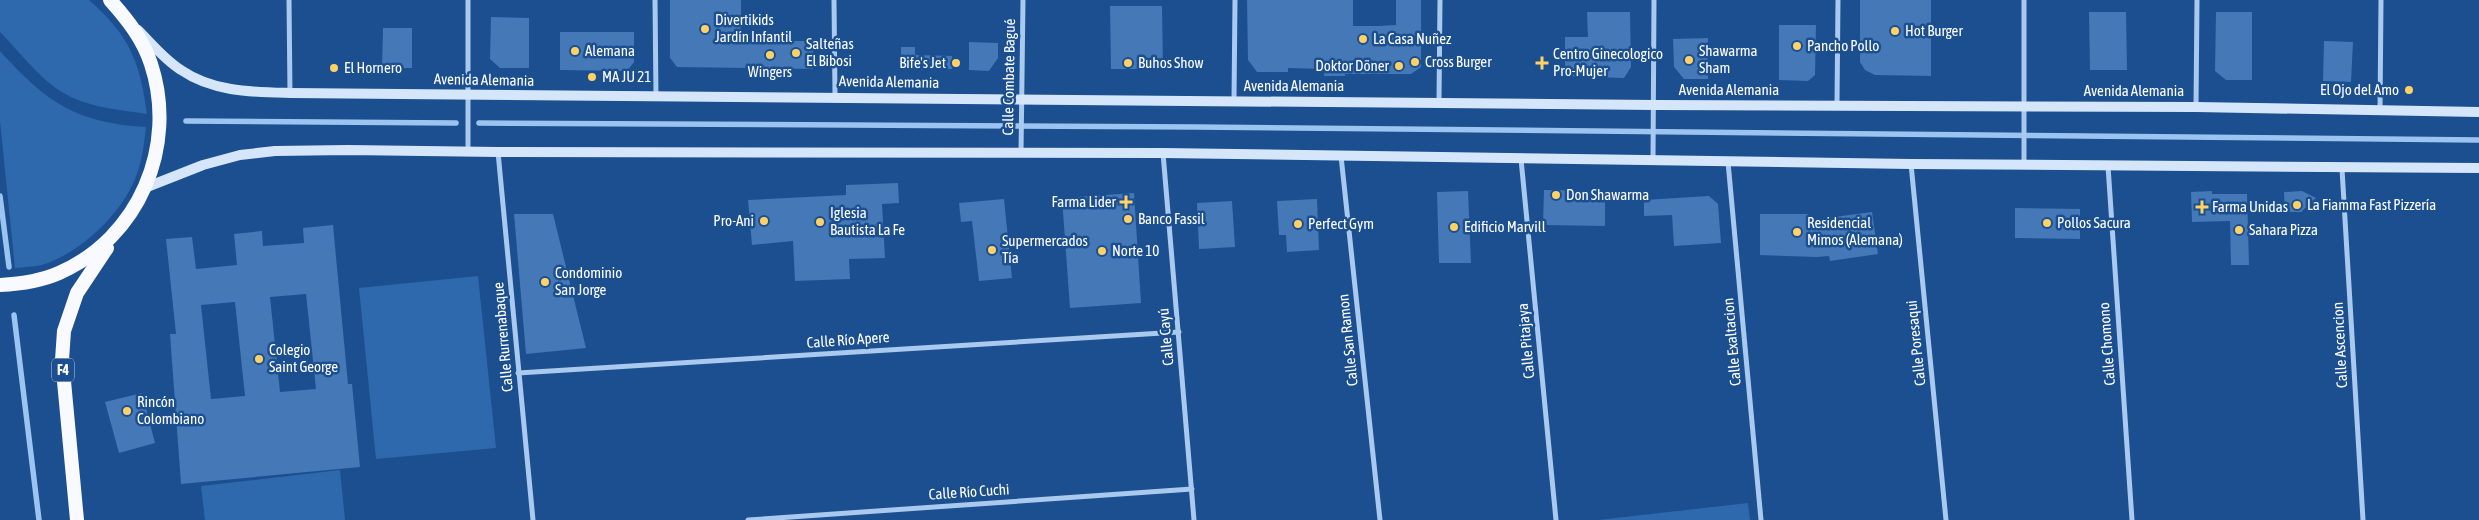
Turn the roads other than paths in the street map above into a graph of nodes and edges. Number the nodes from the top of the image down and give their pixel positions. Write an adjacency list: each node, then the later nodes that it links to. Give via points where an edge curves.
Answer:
1 (110, 0): 14 (highway, F4)
2 (289, 0): 15 (street)
3 (468, 0): 17 (street)
4 (655, 0): 18 (street)
5 (834, 0): 16 (street)
6 (1023, 0): 19 (street, Calle Combate Bagué)
7 (1235, 0): 20 (street)
8 (1440, 0): 21 (street)
9 (1654, 0): 23 (street)
10 (1838, 0): 22 (street)
11 (2024, 0): 24 (street)
12 (2198, 0): 25 (street)
13 (2381, 0): 26 (street)
14 (132, 25): 15 (main road, Avenida Alemania, via 180,70 206,83 238,92); 41 (highway, F4, via 151,63 160,104 159,147)
15 (290, 93): 17 (main road, Avenida Alemania)
16 (835, 96): 18 (main road, Avenida Alemania); 19 (main road, Avenida Alemania)
17 (467, 97): 18 (main road, Avenida Alemania); 28 (street)
18 (656, 97)
19 (1021, 98): 20 (main road, Avenida Alemania); 31 (street, Calle Combate Bagué)
20 (1234, 100): 21 (main road, Avenida Alemania)
21 (1440, 101): 23 (main road, Avenida Alemania)
22 (1837, 104): 23 (main road, Avenida Alemania); 24 (main road, Avenida Alemania)
23 (1654, 105): 34 (street)
24 (2024, 105): 25 (main road, Avenida Alemania); 37 (street)
25 (2196, 107): 26 (main road, Avenida Alemania)
26 (2380, 110): 27 (main road, Avenida Alemania)
27 (2479, 112)
28 (468, 148): 29 (main road); 41 (main road, via 275,151 240,155 203,164)
29 (498, 152): 31 (main road); 45 (street, Calle Rurrenabaque)
30 (1163, 152): 31 (main road); 32 (main road); 44 (street, Calle Cayú)
31 (1020, 154)
32 (1341, 156): 33 (main road); 51 (street, Calle San Ramon)
33 (1521, 159): 34 (main road); 52 (street, Calle Pitajaya)
34 (1653, 161): 35 (main road)
35 (1728, 162): 36 (main road); 53 (street, Calle Exaltacion)
36 (1911, 164): 37 (main road); 54 (street, Calle Poresaqui)
37 (2024, 166): 38 (main road)
38 (2108, 166): 39 (main road); 55 (street, Calle Chomono)
39 (2342, 168): 40 (main road); 56 (street, Calle Ascencion)
40 (2479, 168)
41 (147, 187): 42 (highway, F4)
42 (116, 234): 43 (highway, F4, via 89,257 66,269 26,283); 47 (highway, F4, via 77,293 64,331 62,360)
43 (0, 285)
44 (1178, 332): 45 (street, Calle Río Apere); 46 (street, Calle Cayú)
45 (518, 373): 48 (street, Calle Rurrenabaque)
46 (1192, 489): 49 (street, Calle Río Cuchi); 50 (street, Calle Cayú)
47 (77, 520)
48 (533, 520)
49 (748, 520)
50 (1194, 520)
51 (1380, 520)
52 (1556, 520)
53 (1761, 520)
54 (1946, 520)
55 (2132, 520)
56 (2363, 520)

